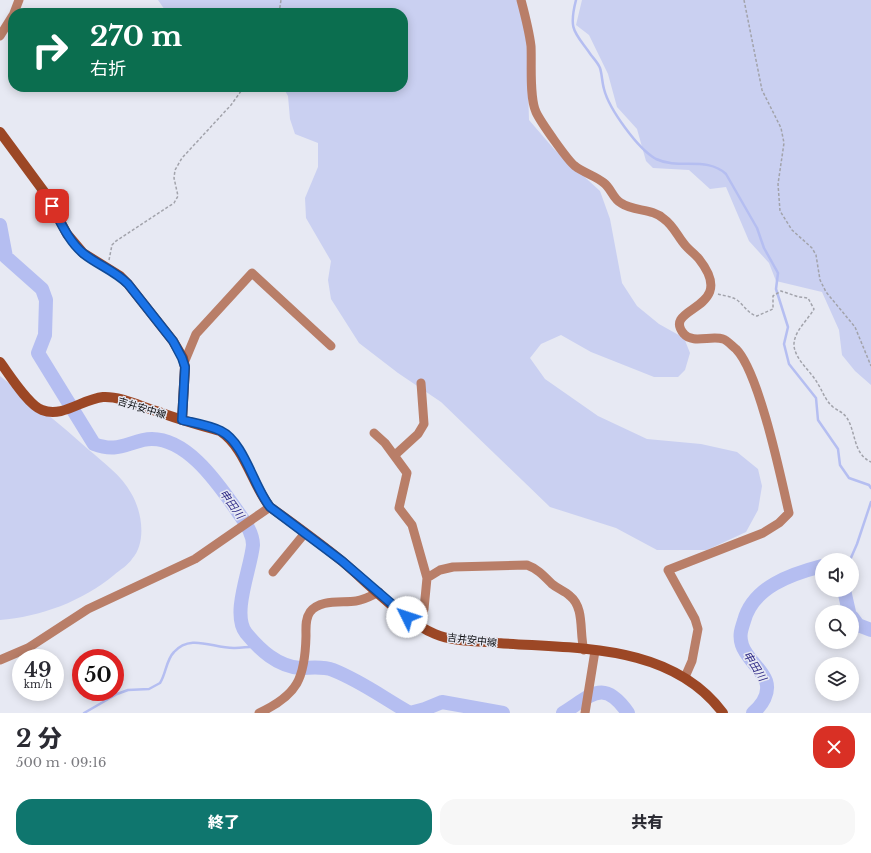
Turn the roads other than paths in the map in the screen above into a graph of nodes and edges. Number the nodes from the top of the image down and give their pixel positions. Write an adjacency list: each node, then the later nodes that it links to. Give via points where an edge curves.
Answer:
1 (521, 0): 21 (street, via 528,25 535,112 574,165 604,183 619,203 650,211 665,219 699,259 710,276 712,287 709,295 681,318 680,327 689,338 723,339 737,350 747,366 779,468 789,514 763,533 668,570 698,629 692,661)
2 (8, 23): 3 (street)
3 (0, 36)
4 (0, 132): 7 (main road, via 45,193 67,234 83,253 120,276 128,284 179,350)
5 (331, 346): 7 (street, via 252,274 196,334)
6 (0, 362): 9 (main road, 吉井安中線, via 33,405 41,410 66,410 104,397 122,400)
7 (184, 363): 9 (main road)
8 (421, 383): 11 (street, via 424,424 418,434)
9 (182, 420): 12 (main road, 吉井安中線, via 220,431 231,438 262,497)
10 (374, 433): 11 (street)
11 (395, 455): 15 (street, via 408,476 399,508 412,525)
12 (270, 507): 13 (main road, 吉井安中線); 20 (street, via 195,559 88,609 28,648)
13 (305, 533): 14 (street); 16 (main road, 吉井安中線)
14 (273, 572)
15 (427, 578): 17 (street); 18 (street, via 440,570 453,567 527,565 535,568 557,588 571,596 576,603 580,614)
16 (378, 592): 17 (main road, 吉井安中線); 23 (street, via 355,601 326,603 316,606 310,612 306,619 303,668 292,692)
17 (420, 626): 18 (main road, 吉井安中線, via 436,635 464,640)
18 (584, 650): 19 (main road, 吉井安中線)
19 (595, 651): 21 (main road, 吉井安中線, via 642,658); 22 (street)
20 (0, 660)
21 (685, 677): 24 (main road, 吉井安中線, via 714,700)
22 (585, 710)
23 (259, 713)
24 (723, 713)

